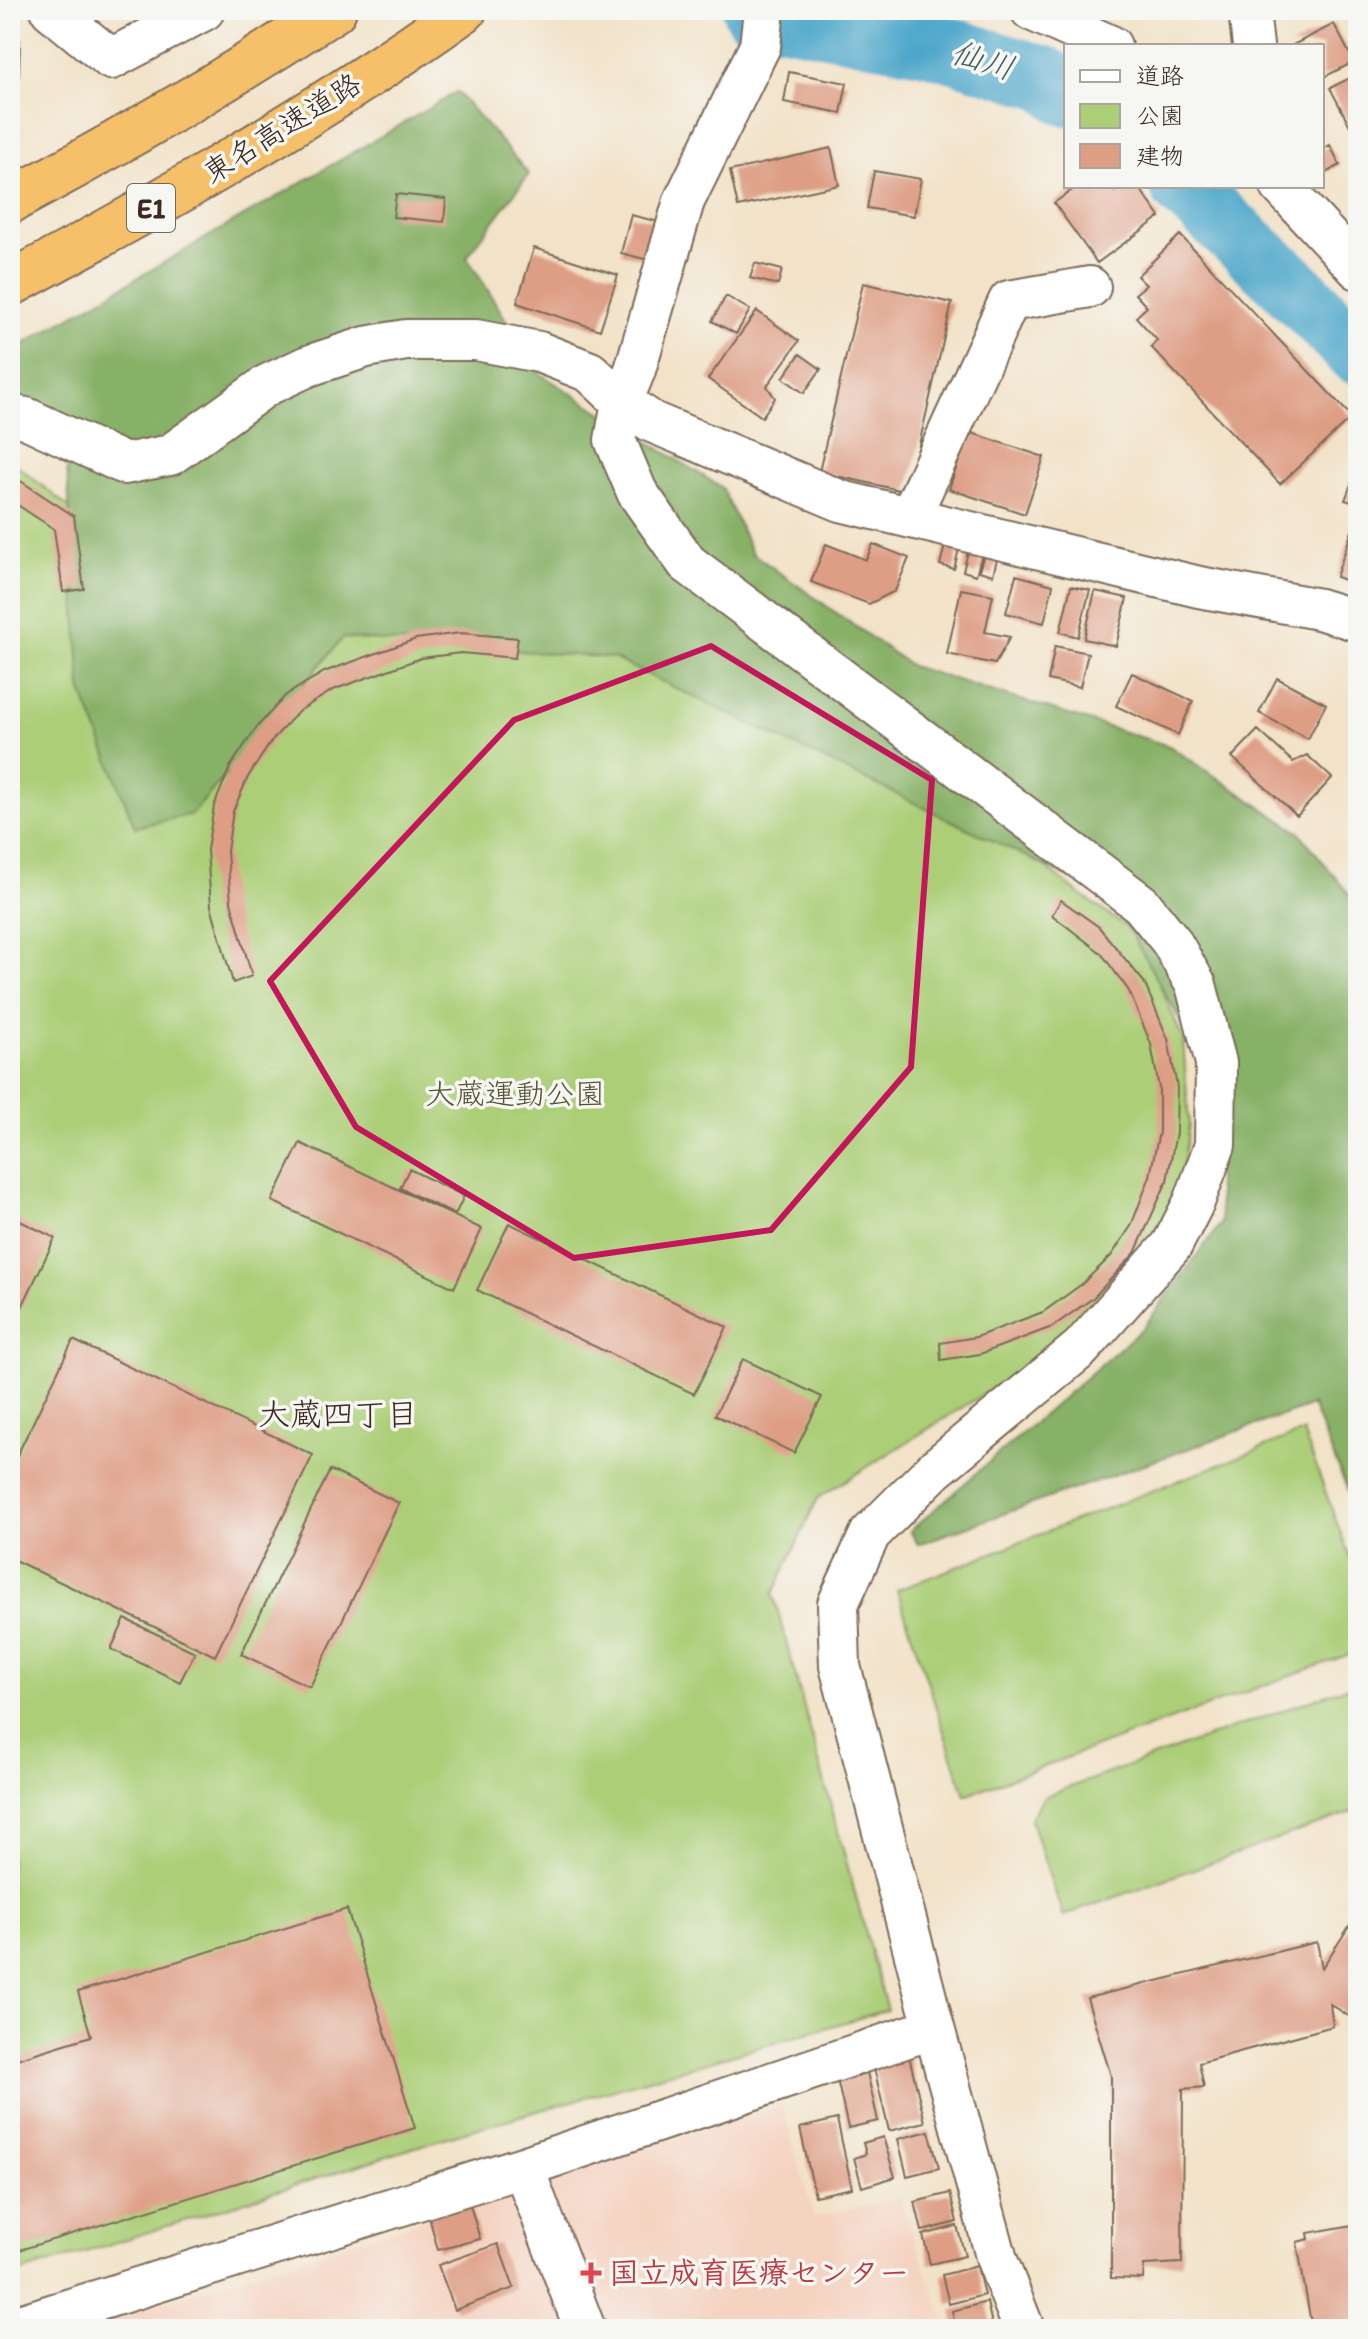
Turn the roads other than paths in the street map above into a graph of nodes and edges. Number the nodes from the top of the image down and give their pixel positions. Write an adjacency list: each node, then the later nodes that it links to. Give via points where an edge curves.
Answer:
1 (51, 10): 2 (street, via 111,59)
2 (204, 10)
3 (334, 10): 11 (highway, E1, via 243,69)
4 (464, 10): 14 (highway, 東名高速道路 / E1, via 289,127)
5 (1031, 10): 8 (street)
6 (1249, 10): 9 (street)
7 (762, 28): 16 (street, via 684,201)
8 (1107, 44)
9 (1253, 44)
10 (1284, 188): 12 (street)
11 (10, 201)
12 (1303, 202): 13 (street)
13 (1358, 269)
14 (10, 284)
15 (1090, 287): 18 (street, via 1009,301)
16 (622, 402): 17 (street, via 590,372 539,352 476,340 406,340 308,366 267,385 170,455 125,464); 18 (street, via 652,422 841,501); 20 (street, via 615,440 637,492 687,563 1141,904 1171,941 1196,985 1216,1063 1215,1145 1172,1245 1081,1348 934,1470 870,1534 838,1604 840,1666)
17 (10, 415)
18 (910, 517): 19 (street)
19 (1358, 621)
20 (934, 2028): 21 (street); 24 (street, via 997,2260)
21 (523, 2167): 22 (street); 23 (street)
22 (10, 2328)
23 (585, 2329)
24 (1024, 2329)

